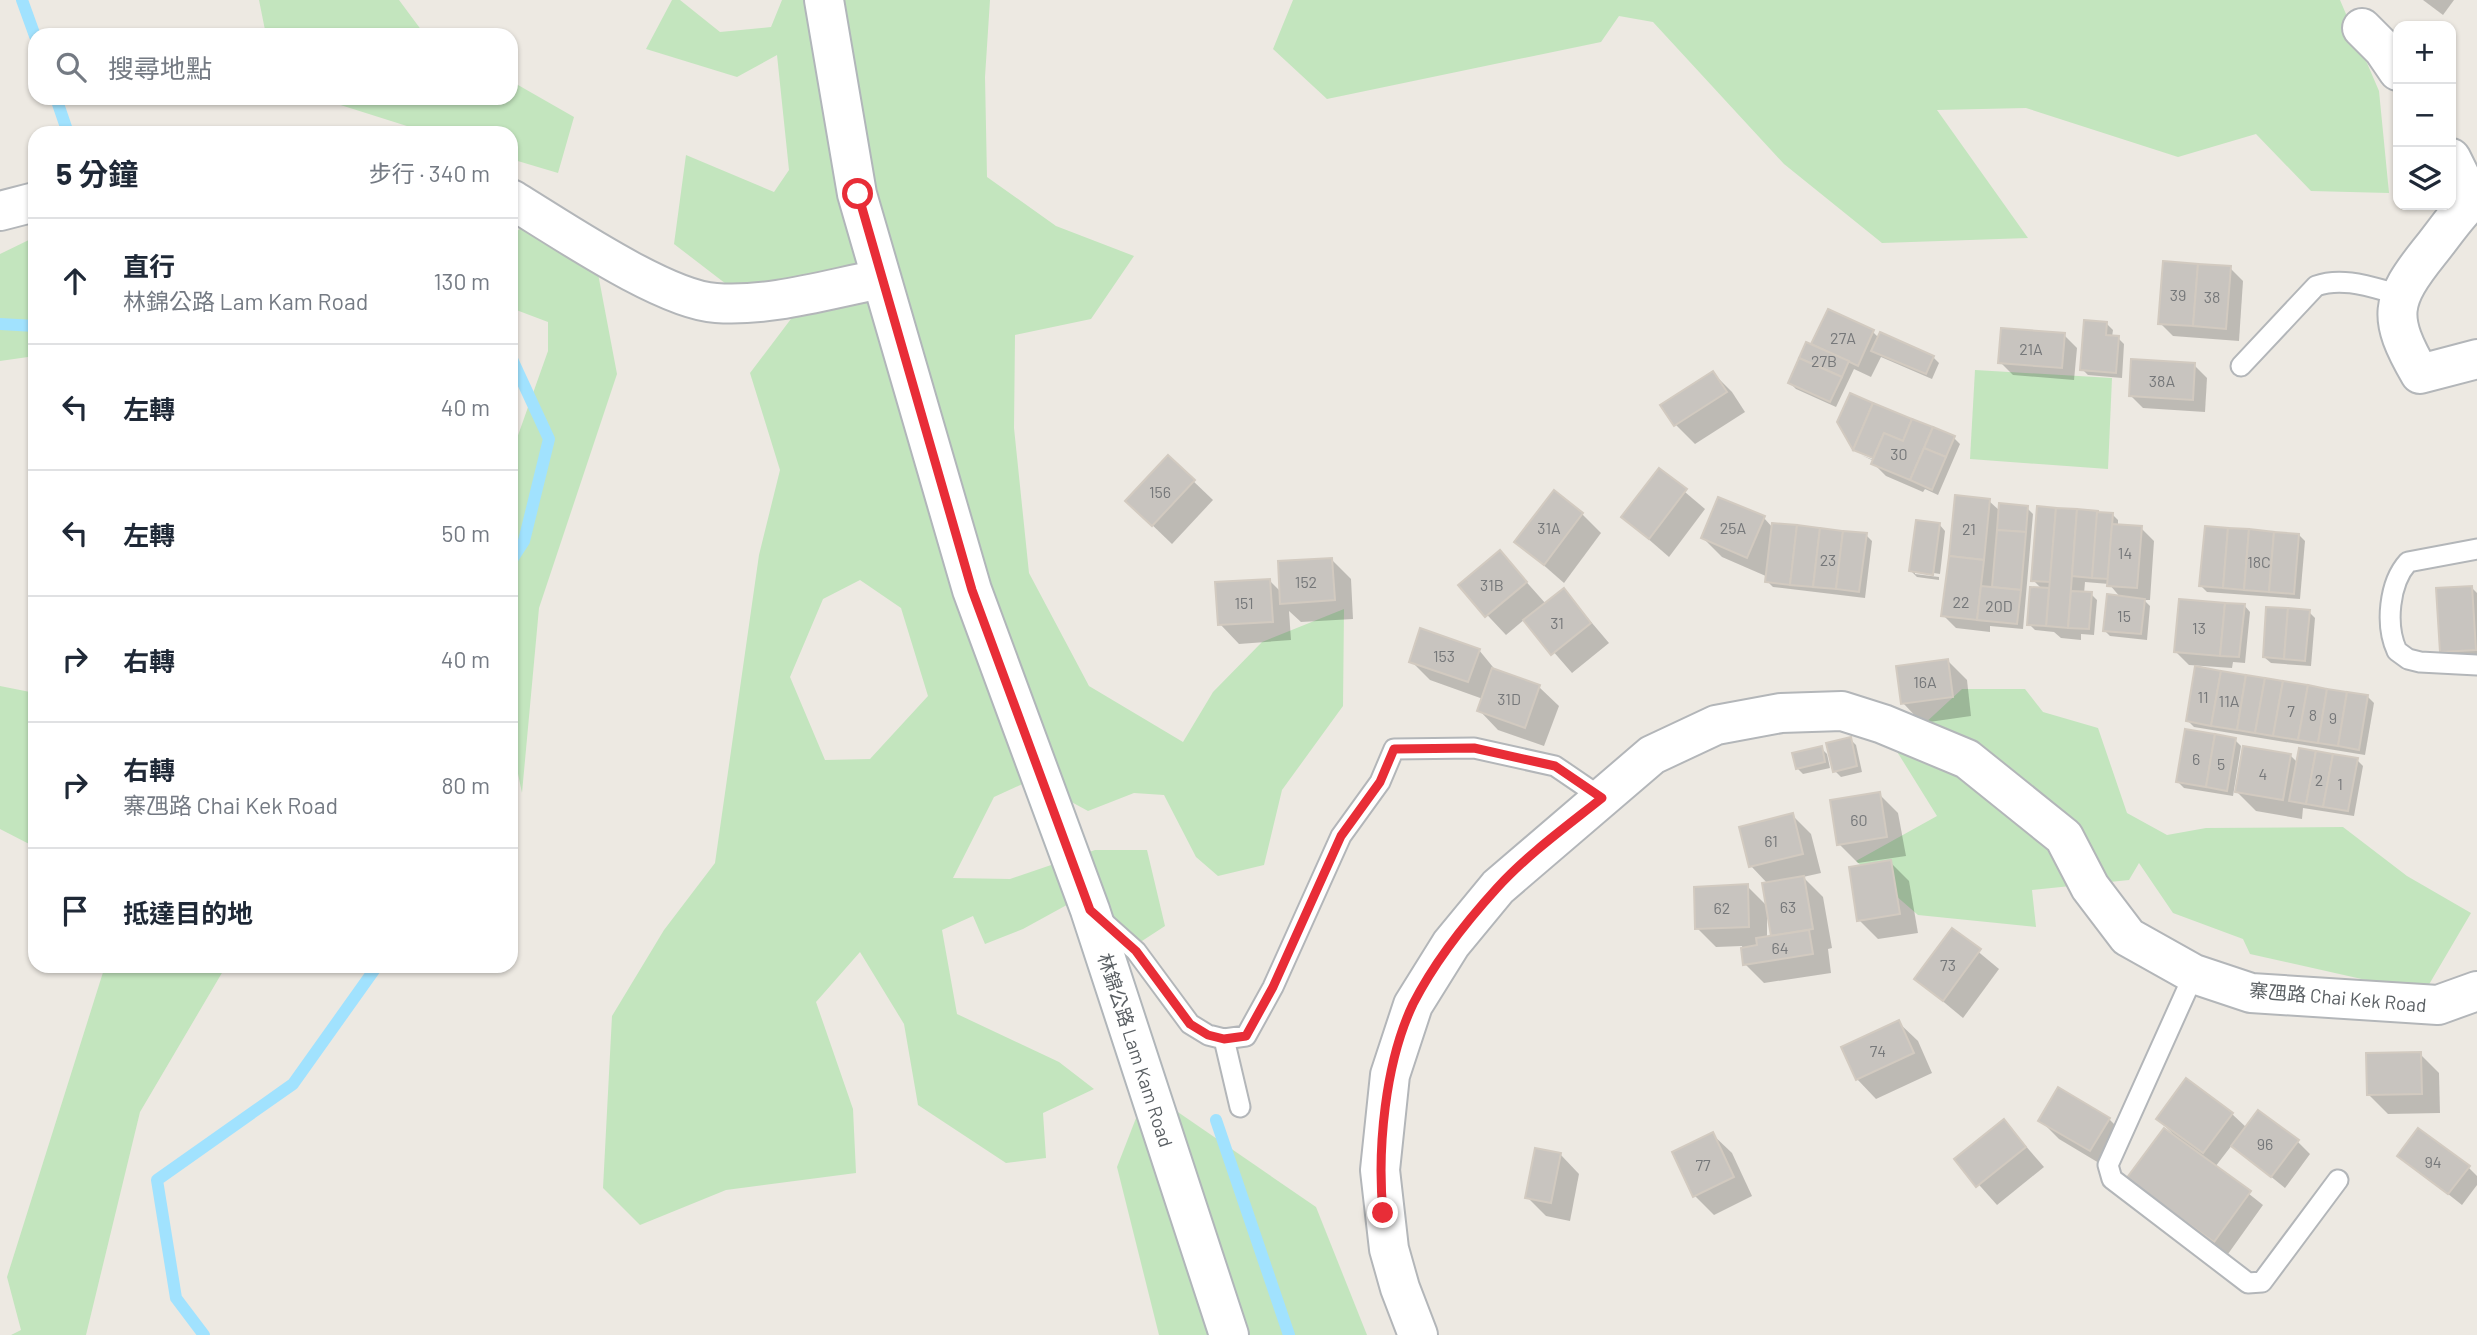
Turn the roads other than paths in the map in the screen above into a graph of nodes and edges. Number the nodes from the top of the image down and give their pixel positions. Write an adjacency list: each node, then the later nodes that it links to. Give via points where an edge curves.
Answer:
1 (824, 0): 6 (street, 林錦公路 Lam Kam Road, via 858,194)
2 (2362, 28): 3 (street)
3 (2393, 64)
4 (2456, 168): 7 (street, via 2468,204 2406,281)
5 (518, 203): 6 (street, via 654,283 713,303 740,304)
6 (881, 279): 13 (street, 林錦公路 Lam Kam Road, via 972,590)
7 (2401, 295): 8 (street, via 2398,330 2420,374); 9 (lane, via 2346,282 2316,286)
8 (2477, 359)
9 (2241, 366)
10 (2477, 549): 11 (lane, via 2408,562 2393,587 2392,632 2397,651 2408,659)
11 (2477, 665)
12 (1602, 798): 14 (street, 寨乪路 Chai Kek Road, via 1652,755 1716,725 1781,713 1842,711 1967,759 2064,837 2090,887 2128,937); 16 (lane, via 1555,766 1474,748 1394,749 1380,782 1341,836 1246,1036); 20 (street, 寨乪路 Chai Kek Road, via 1498,887 1451,944 1413,1005 1391,1075 1380,1170 1389,1248)
13 (1090, 910): 16 (lane, via 1136,951 1190,1024); 19 (street, 林錦公路 Lam Kam Road)
14 (2194, 974): 15 (street, 寨乪路 Chai Kek Road, via 2251,993 2438,1005); 18 (lane, via 2108,1165 2112,1179 2248,1283 2262,1282)
15 (2477, 991)
16 (1224, 1039): 17 (lane)
17 (1240, 1107)
18 (2338, 1180)
19 (1229, 1335)
20 (1418, 1335)

